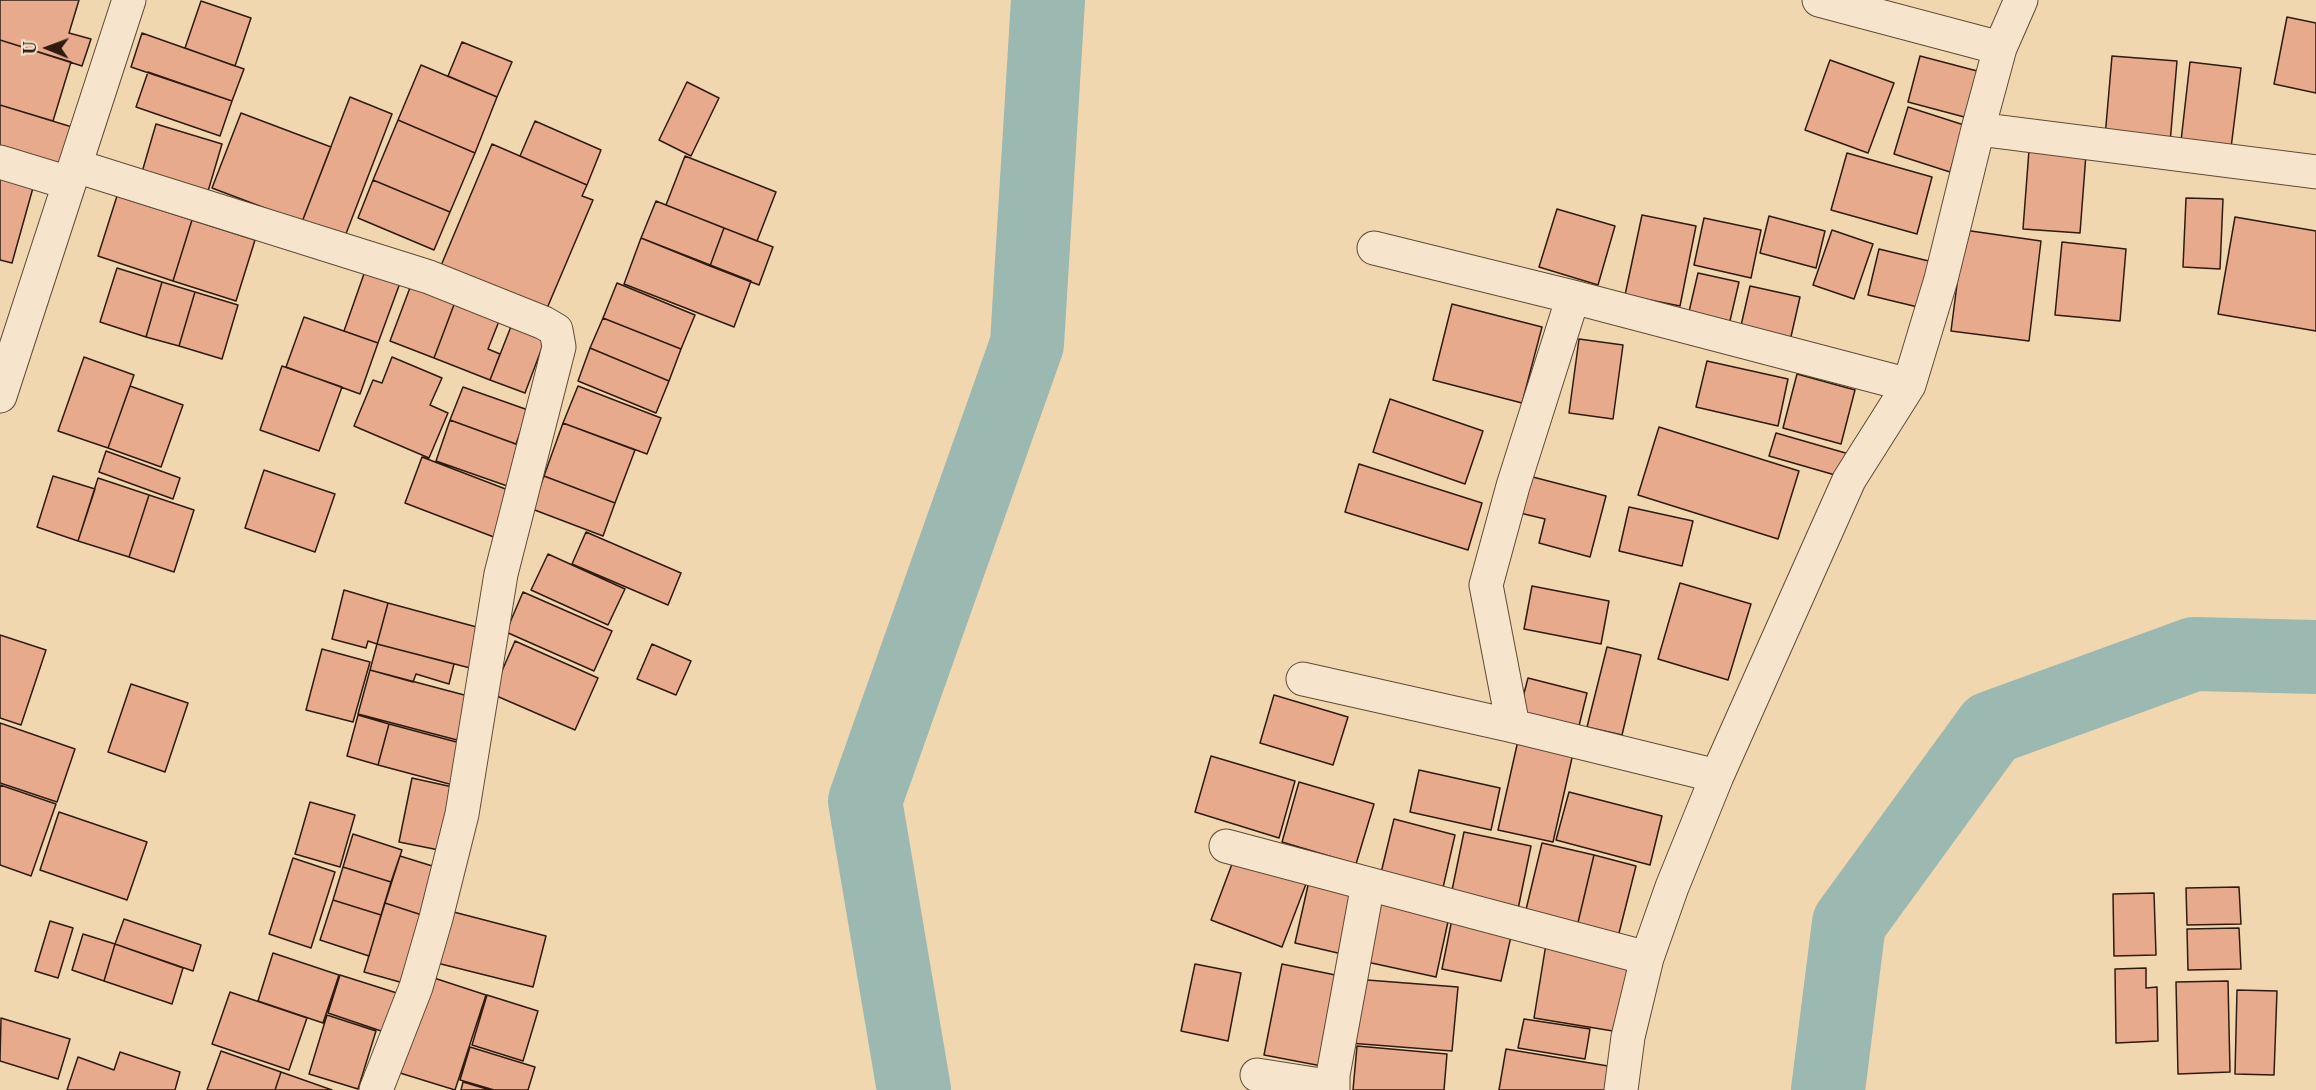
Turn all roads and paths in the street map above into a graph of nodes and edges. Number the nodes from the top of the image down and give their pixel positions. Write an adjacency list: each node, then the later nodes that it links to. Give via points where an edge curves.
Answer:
1 (129, 0): 8 (street)
2 (1819, 0): 4 (street)
3 (2021, 0): 4 (street)
4 (2000, 48): 5 (street)
5 (1978, 129): 7 (street); 11 (street, via 1941,279)
6 (0, 162): 8 (street)
7 (2316, 172)
8 (73, 175): 12 (street); 21 (street, via 429,277 556,330 559,347 501,574 462,814 416,987)
9 (1374, 248): 10 (street)
10 (1573, 297): 11 (street); 14 (street, via 1486,585)
11 (1909, 385): 15 (street, via 1849,480)
12 (0, 396)
13 (1303, 678): 14 (street)
14 (1513, 726): 15 (street)
15 (1717, 776): 18 (street)
16 (1226, 846): 17 (street)
17 (1368, 884): 18 (street); 20 (street)
18 (1647, 958): 22 (street, via 1628,1037)
19 (1257, 1075): 20 (street)
20 (1333, 1089)
21 (376, 1090)
22 (1622, 1090)

